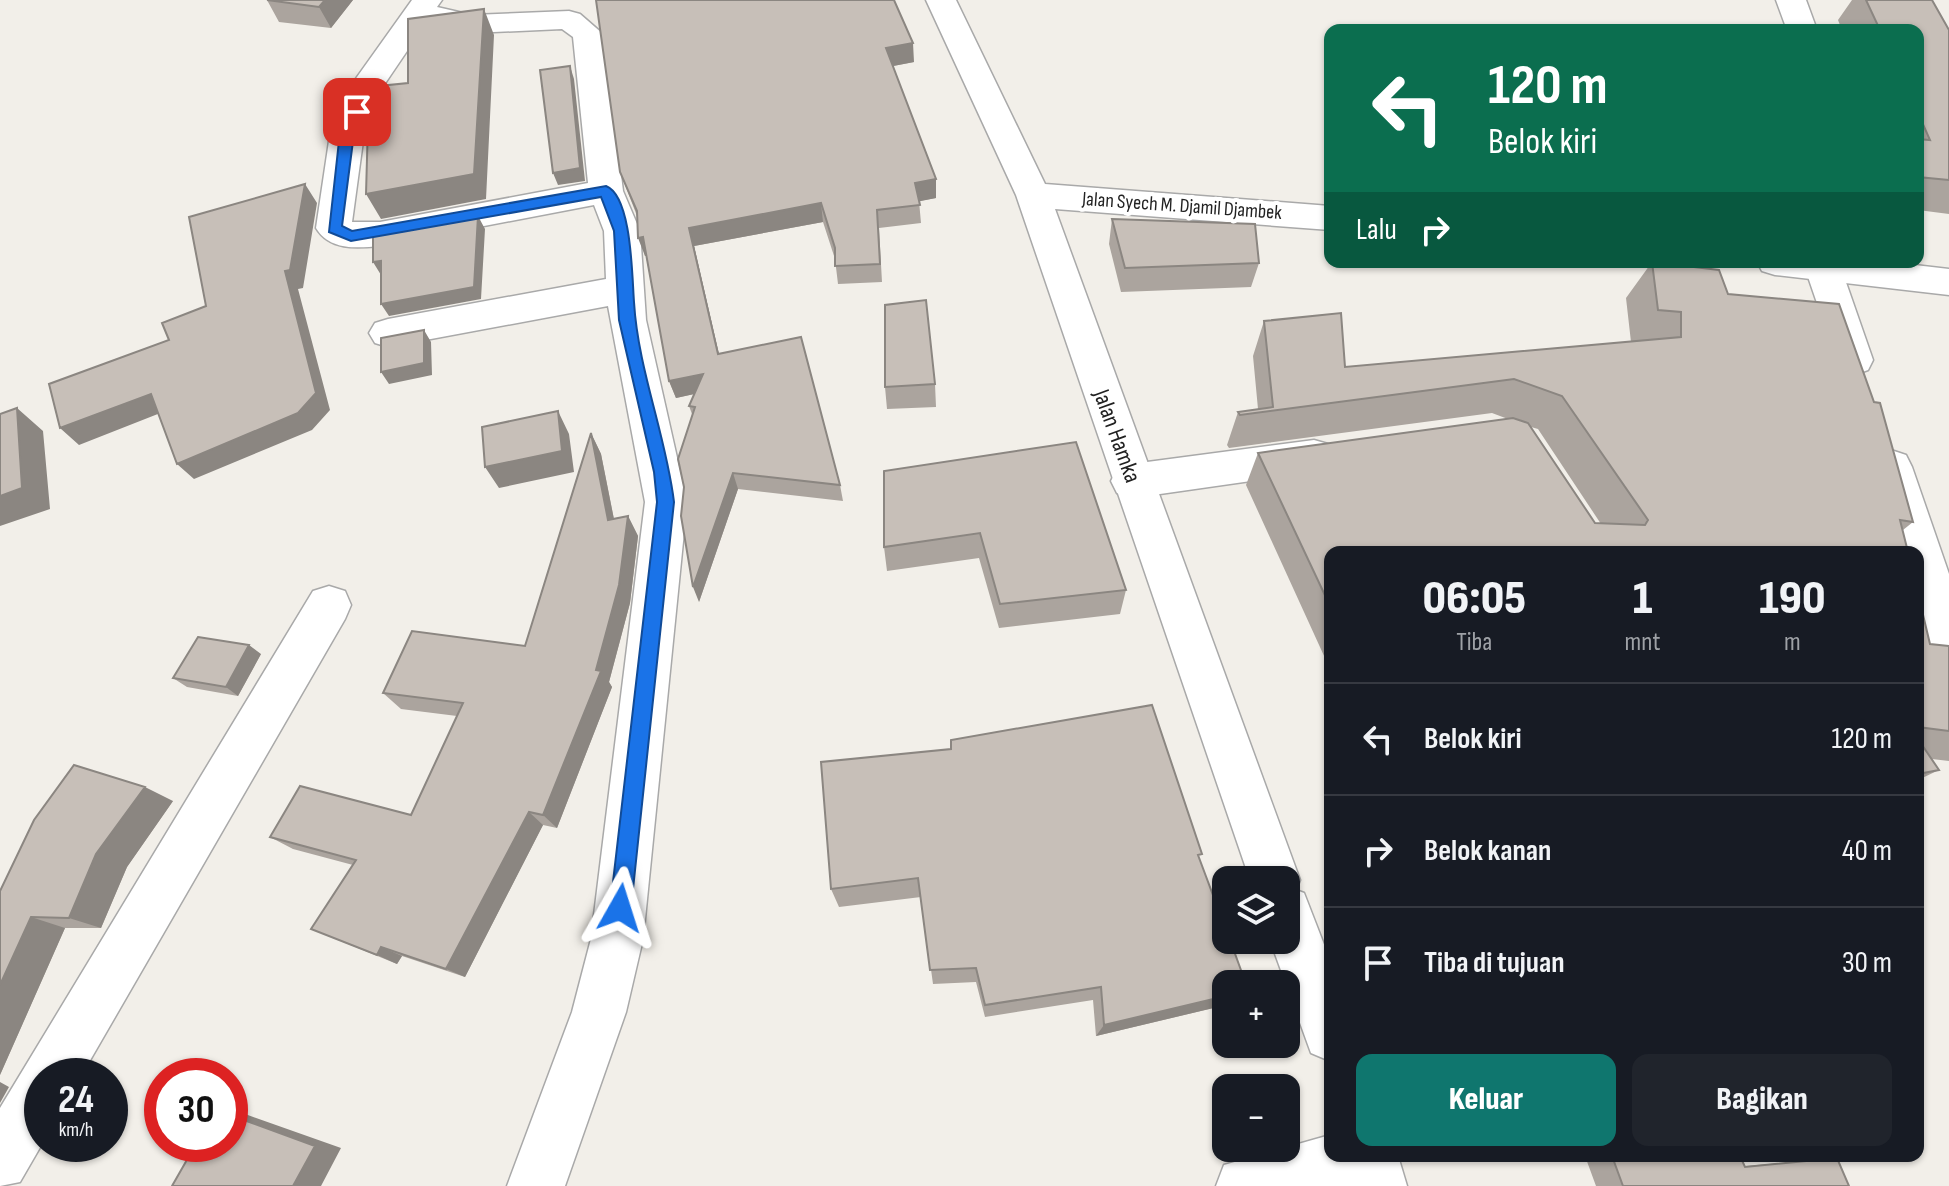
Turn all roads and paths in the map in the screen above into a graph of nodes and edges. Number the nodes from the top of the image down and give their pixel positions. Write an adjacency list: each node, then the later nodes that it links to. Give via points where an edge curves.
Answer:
1 (941, 0): 6 (street, Jalan Hamka)
2 (1791, 0): 4 (street)
3 (425, 4): 5 (street, via 446,21 569,20 588,34); 5 (street, via 368,84 346,141 334,228 351,236 380,234)
4 (1800, 24)
5 (606, 191): 11 (street, via 622,231)
6 (1033, 195): 7 (street, Jalan Syech M. Djamil Djambek); 14 (street, Jalan Hamka)
7 (1324, 218)
8 (1823, 268): 9 (street); 15 (street)
9 (1892, 270): 10 (street)
10 (1949, 282)
11 (625, 289): 12 (street); 27 (street, via 666,502 617,939 599,1012)
12 (388, 333)
13 (1351, 451): 14 (street)
14 (1132, 481): 19 (street, Jalan Hamka)
15 (1917, 546)
16 (1924, 566): 18 (street)
17 (329, 605): 22 (street)
18 (1949, 639)
19 (1270, 866)
20 (1300, 950): 21 (street)
21 (1324, 1017)
22 (61, 1058)
23 (24, 1121): 24 (street)
24 (0, 1162)
25 (1335, 1162): 28 (street)
26 (1371, 1162): 29 (street)
27 (536, 1186)
28 (1245, 1186)
29 (1378, 1186)

